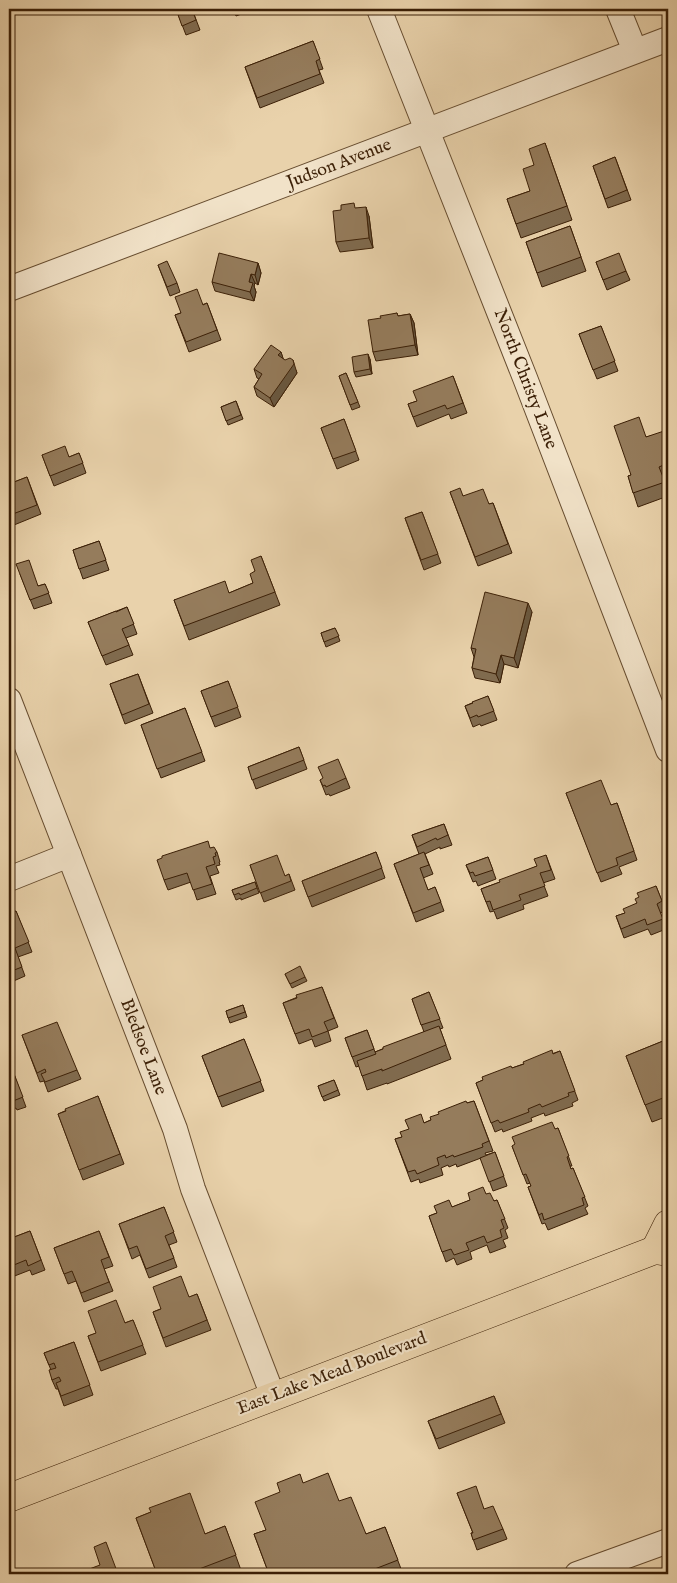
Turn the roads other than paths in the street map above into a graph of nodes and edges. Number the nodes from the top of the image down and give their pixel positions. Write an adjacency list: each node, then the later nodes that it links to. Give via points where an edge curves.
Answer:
1 (379, 9): 5 (street, North Christy Lane)
2 (618, 9): 4 (street)
3 (668, 39): 4 (street, Judson Avenue)
4 (635, 52): 5 (street, Judson Avenue)
5 (427, 131): 6 (street, Judson Avenue); 8 (street, North Christy Lane)
6 (9, 289)
7 (9, 700): 9 (street, Bledsoe Lane)
8 (668, 750)
9 (69, 855): 10 (street); 13 (street, Bledsoe Lane)
10 (9, 879)
11 (668, 1224): 12 (main road, East Lake Mead Boulevard)
12 (661, 1251): 13 (main road, East Lake Mead Boulevard)
13 (273, 1396): 14 (main road, East Lake Mead Boulevard)
14 (9, 1498)
15 (668, 1541): 16 (street)
16 (577, 1574)

